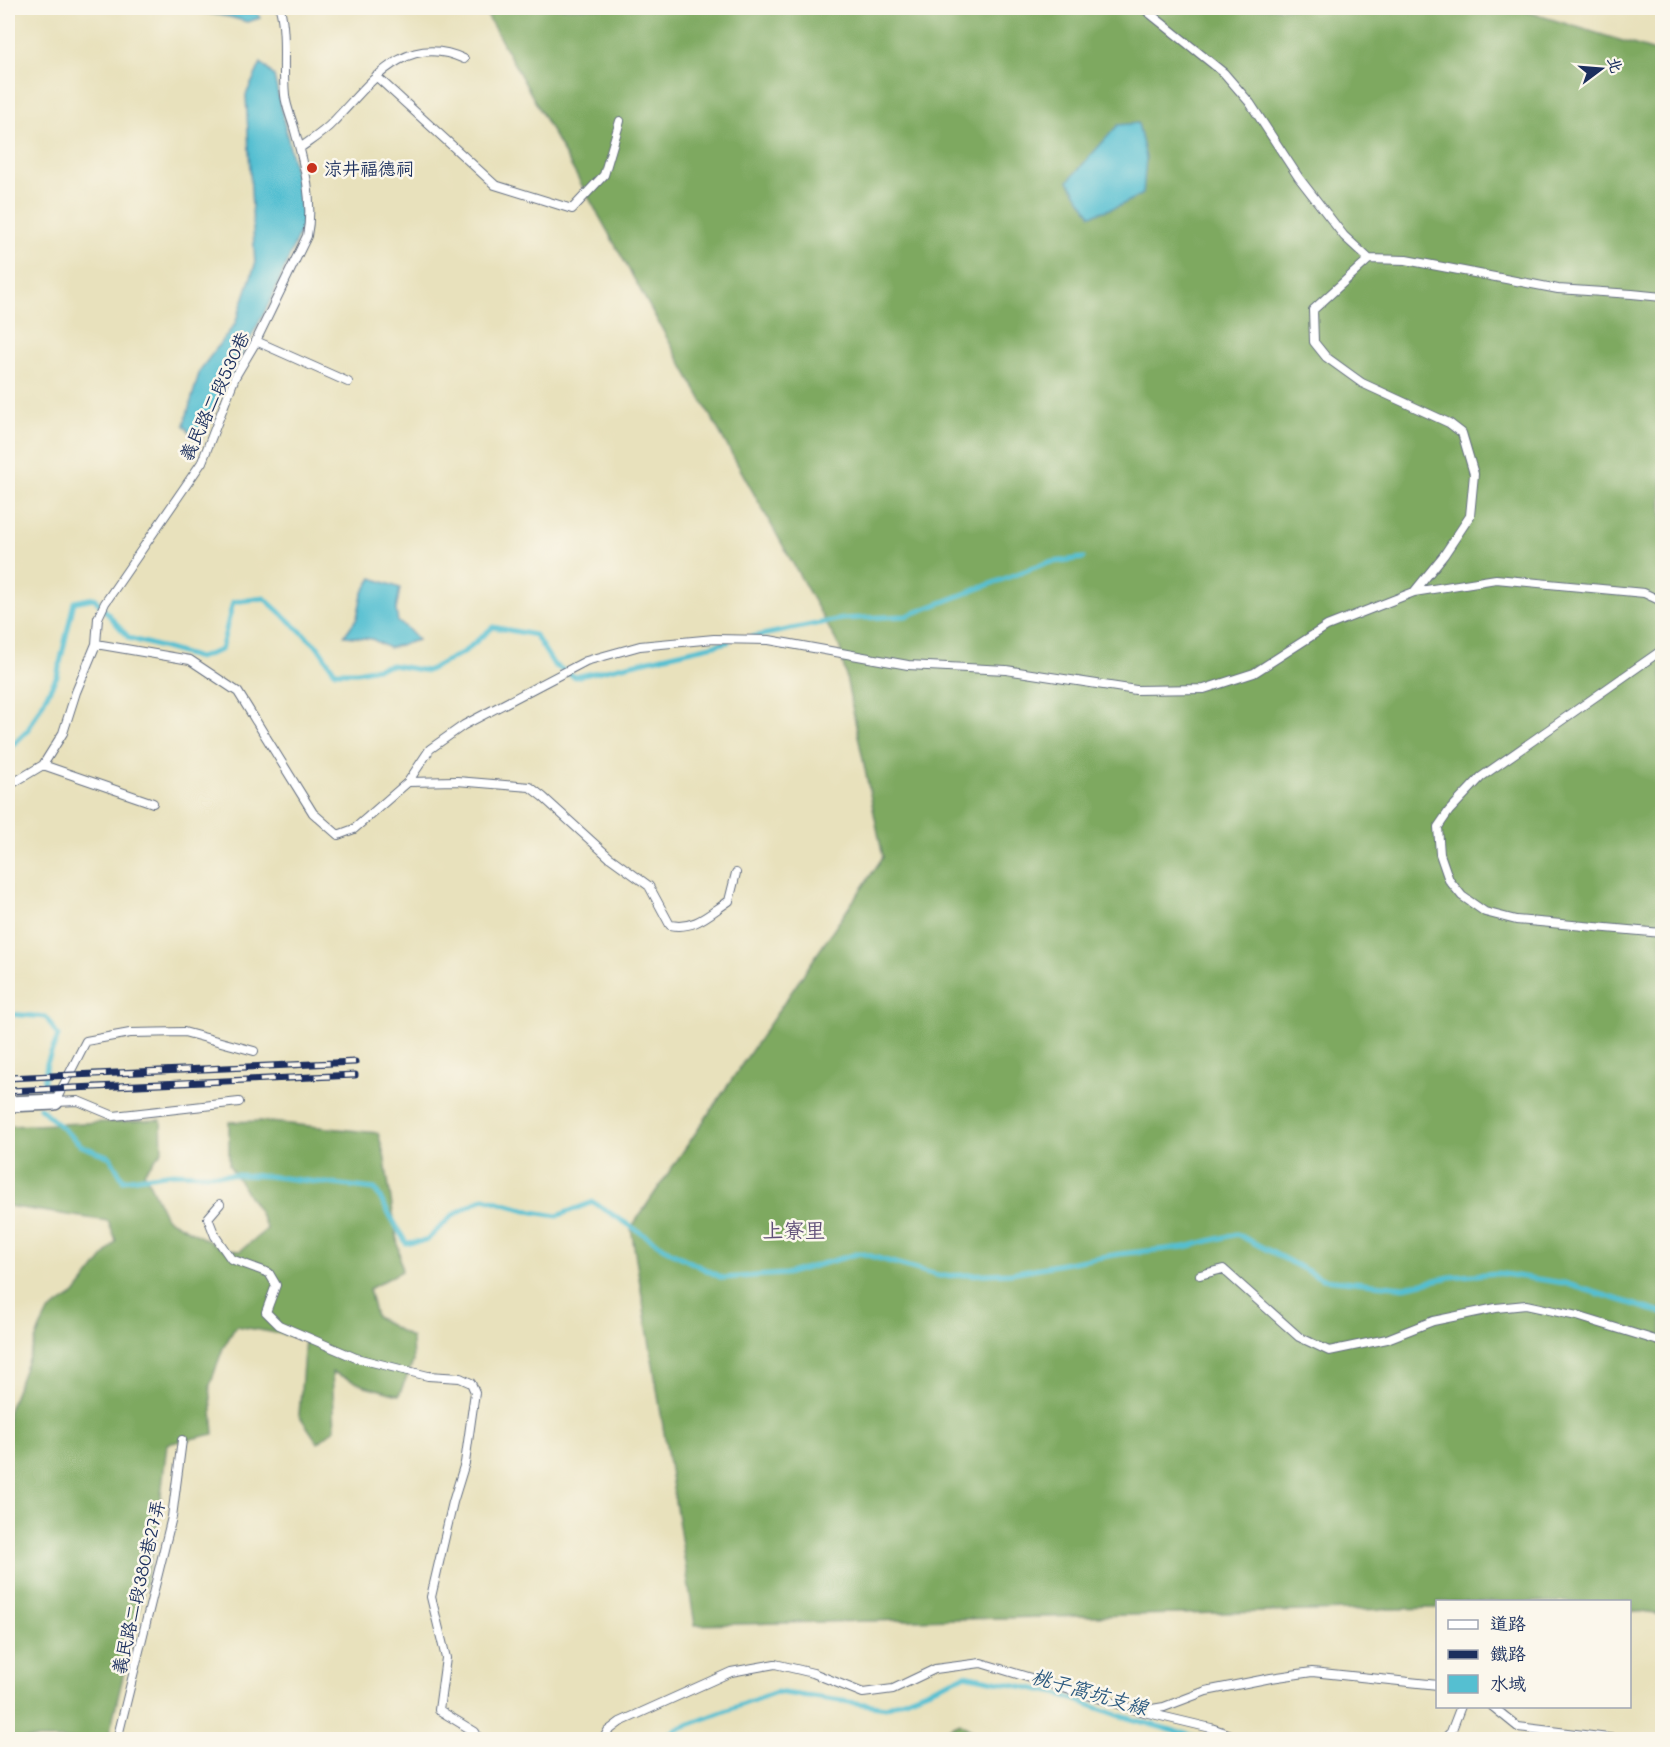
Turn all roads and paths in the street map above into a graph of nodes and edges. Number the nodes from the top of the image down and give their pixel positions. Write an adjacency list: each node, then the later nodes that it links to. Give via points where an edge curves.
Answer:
1 (280, 8): 6 (lane, 義民路二段530巷, via 285,98)
2 (1143, 8): 7 (lane, via 1224,73 1318,203)
3 (464, 59): 4 (lane, via 449,52 416,51)
4 (376, 76): 5 (lane, via 495,185 572,209 604,175); 6 (lane, via 331,124)
5 (620, 121)
6 (300, 148): 9 (lane, 義民路二段530巷, via 309,202 307,236)
7 (1369, 259): 8 (lane, via 1406,260 1558,289); 11 (lane, via 1313,310 1314,342 1326,357 1362,383 1449,423 1462,433 1473,474 1470,516)
8 (1662, 297)
9 (256, 341): 10 (lane); 13 (lane, 義民路二段530巷, via 235,377 202,462 105,603 98,618)
10 (348, 382)
11 (1414, 592): 12 (lane, via 1496,579 1644,593); 16 (lane, via 1327,626 1254,673 1204,689 1136,690 1006,670 908,665 769,640 714,639 640,646 586,661 464,725 430,748)
12 (1662, 604)
13 (96, 644): 15 (lane, 義民路二段530巷, via 63,733); 16 (lane, via 190,660 238,692 313,813 338,835 354,829)
14 (1662, 650): 20 (lane, via 1481,777 1438,827 1440,854 1449,880 1462,896 1485,912 1516,920)
15 (43, 765): 17 (lane, 義民路二段530巷); 18 (lane)
16 (408, 782): 19 (lane, via 458,781 530,787 609,857 649,886 670,925 693,925 729,901)
17 (8, 786)
18 (153, 803)
19 (736, 873)
20 (1662, 933)
21 (254, 1051): 22 (lane, via 184,1032 130,1033 86,1041)
22 (55, 1102): 23 (lane, via 78,1101 114,1116); 24 (street)
23 (239, 1102)
24 (8, 1104)
25 (220, 1204): 34 (lane, via 208,1218 214,1236 231,1258 269,1273 276,1285 266,1312 279,1325 356,1358 428,1377 460,1378 471,1383 475,1392 465,1463 432,1597 446,1658 439,1710 475,1732)
26 (1200, 1275): 27 (lane, via 1223,1269 1299,1337 1329,1351 1387,1340 1433,1321 1526,1305)
27 (1662, 1342)
28 (182, 1440): 33 (lane, 義民路二段380巷27弄, via 172,1517)
29 (1436, 1685): 32 (lane, via 1312,1672 1206,1691 1164,1707)
30 (1461, 1708): 37 (lane)
31 (1493, 1708): 38 (lane, via 1518,1727)
32 (1140, 1711): 35 (lane, via 981,1663 935,1670 893,1689 862,1693 813,1673 775,1664 731,1672 620,1722); 36 (lane)
33 (117, 1740)
34 (480, 1740)
35 (603, 1740)
36 (1246, 1740)
37 (1443, 1740)
38 (1625, 1740)

